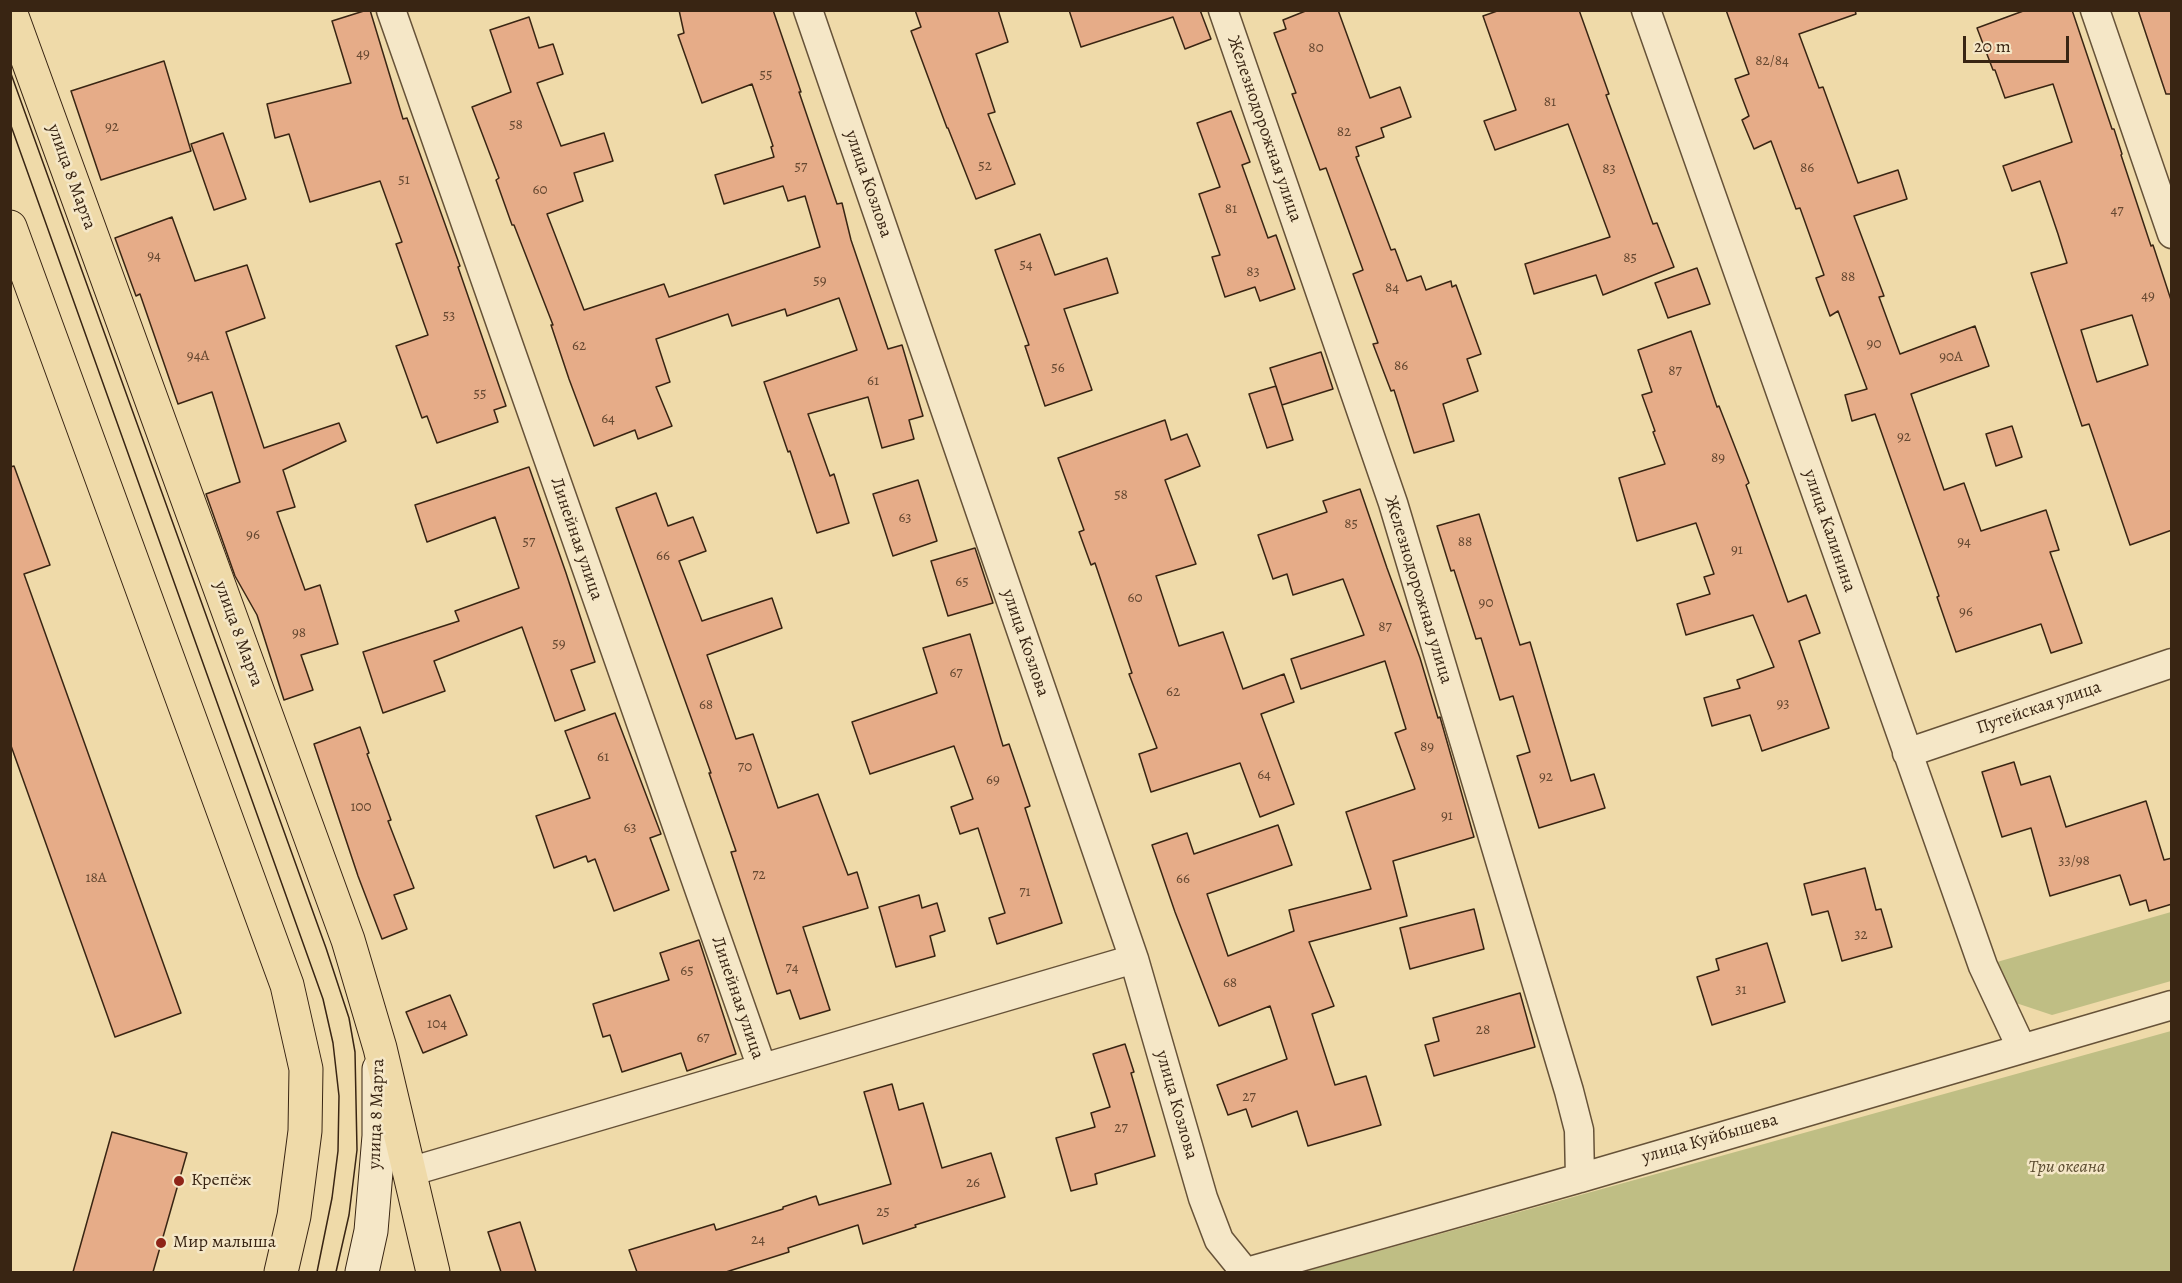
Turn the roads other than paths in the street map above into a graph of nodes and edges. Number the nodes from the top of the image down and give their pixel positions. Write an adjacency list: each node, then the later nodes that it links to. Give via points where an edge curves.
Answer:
1 (391, 10): 15 (street, Линейная улица)
2 (808, 10): 11 (street, улица Козлова)
3 (1223, 10): 17 (street, Железнодорожная улица, via 1396,515 1569,1091 1579,1130)
4 (1646, 10): 10 (street, улица Калинина)
5 (2095, 10): 8 (street)
6 (10, 11): 14 (main road, улица 8 Марта, via 336,907)
7 (10, 227): 18 (main road, via 287,985 306,1069 305,1131 294,1216)
8 (2172, 234)
9 (2172, 663): 10 (street, Путейская улица)
10 (1908, 753): 13 (street, улица Калинина, via 1983,966)
11 (1134, 958): 15 (street); 21 (street, улица Козлова, via 1203,1198 1219,1240)
12 (2172, 1005): 13 (street, улица Куйбышева)
13 (2021, 1047): 17 (street, улица Куйбышева)
14 (380, 1048): 16 (main road); 19 (main road, улица 8 Марта, via 378,1148 371,1231)
15 (762, 1068): 16 (street)
16 (409, 1172): 20 (main road)
17 (1580, 1178): 21 (street, улица Куйбышева)
18 (281, 1272)
19 (362, 1272)
20 (433, 1272)
21 (1246, 1272)

